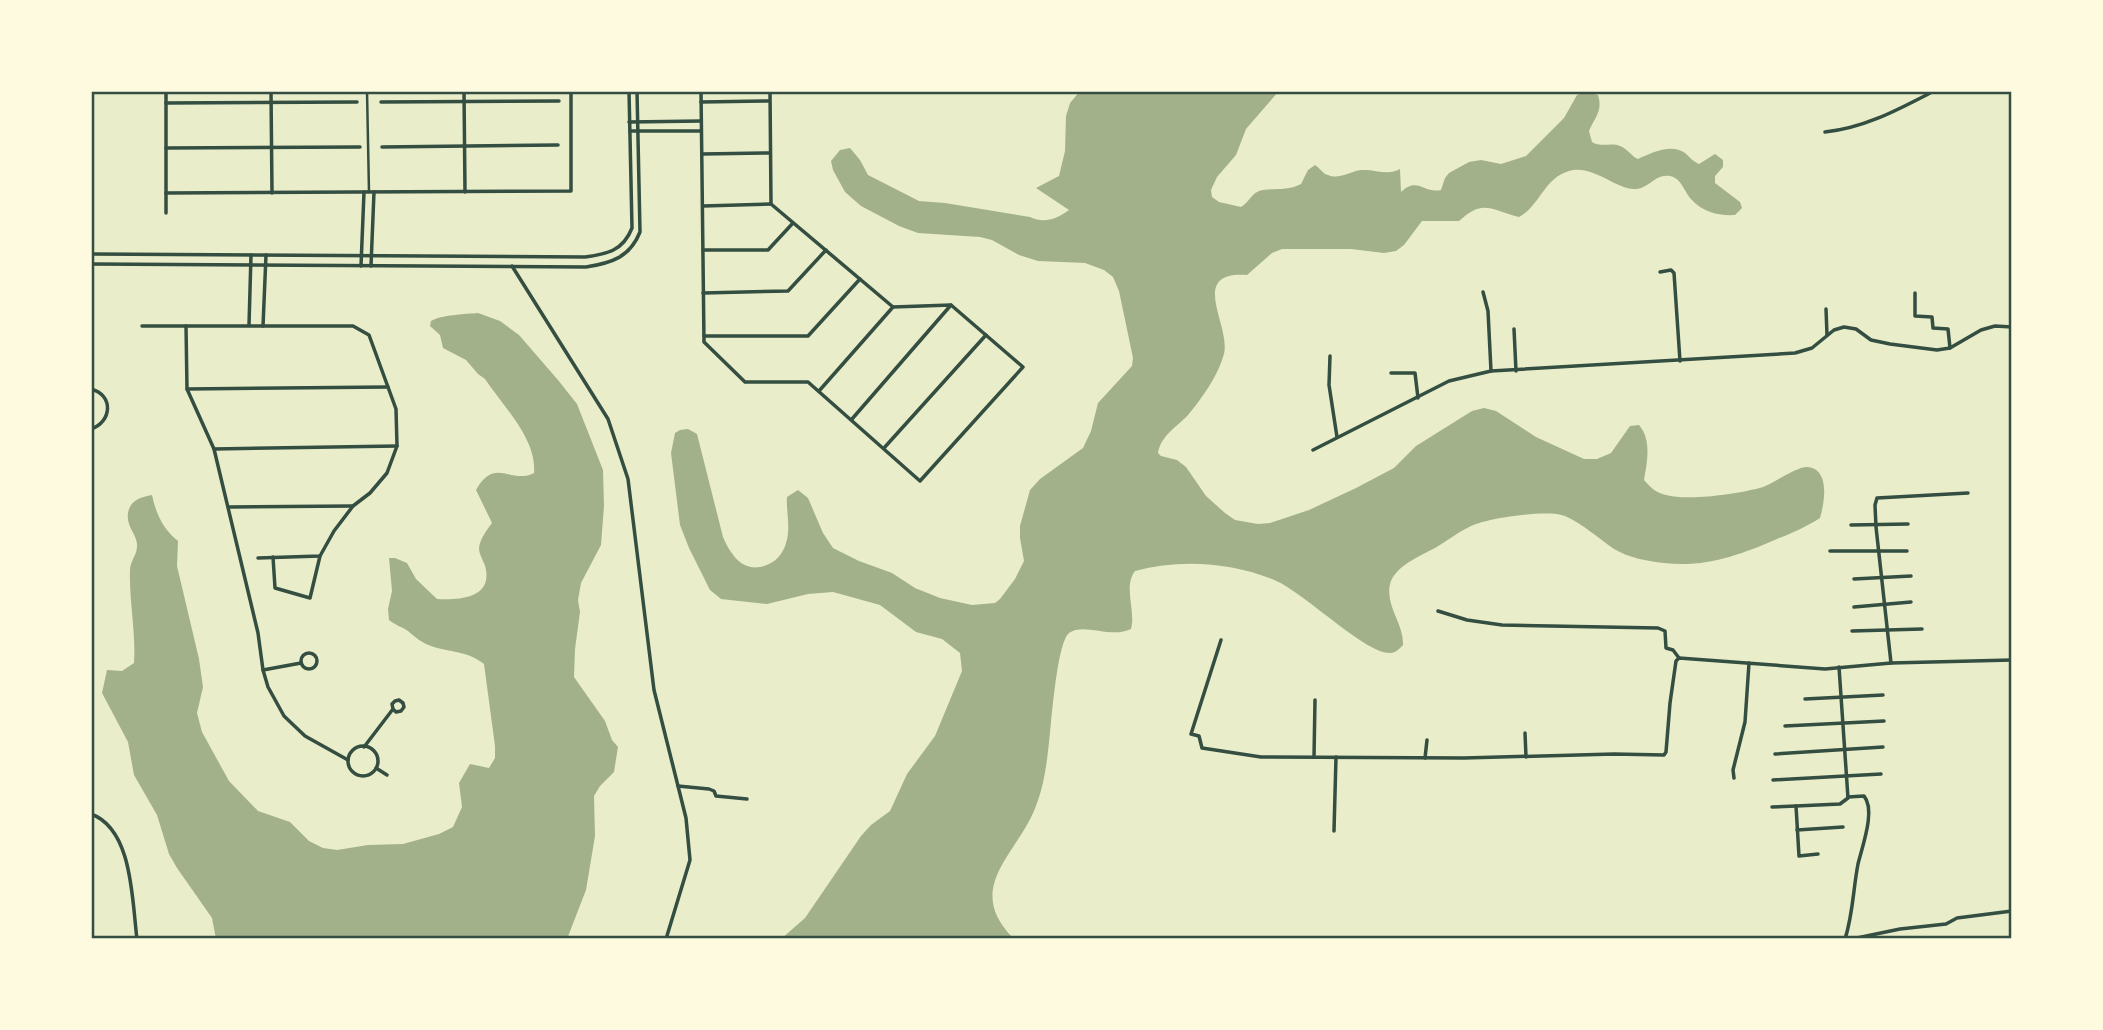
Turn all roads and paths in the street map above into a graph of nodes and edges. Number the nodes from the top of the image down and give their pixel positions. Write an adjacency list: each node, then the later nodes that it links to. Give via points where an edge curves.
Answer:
1 (166, 91): 17 (street)
2 (271, 91): 18 (street)
3 (367, 91): 35 (street)
4 (464, 91): 15 (street)
5 (571, 91): 36 (street, via 571,191)
6 (629, 91): 20 (street)
7 (637, 91): 21 (street)
8 (701, 91): 16 (street)
9 (770, 91): 12 (street)
10 (1934, 91): 25 (street, via 1882,118)
11 (559, 101): 15 (street)
12 (769, 101): 16 (street); 32 (street)
13 (357, 102): 18 (street)
14 (381, 102): 15 (street)
15 (464, 102): 28 (street)
16 (701, 102): 19 (street)
17 (166, 103): 18 (street); 31 (street)
18 (271, 103): 29 (street)
19 (701, 121): 21 (street); 24 (street)
20 (629, 122): 21 (street); 22 (street)
21 (637, 122): 23 (street)
22 (630, 131): 23 (street); 49 (street, via 632,228 620,247 608,254)
23 (638, 131): 24 (street); 56 (street, via 640,232 634,246 607,264)
24 (701, 131): 33 (street)
25 (1825, 132)
26 (558, 145): 28 (street)
27 (382, 146): 28 (street)
28 (465, 146): 36 (street)
29 (272, 147): 30 (street); 31 (street); 34 (street)
30 (360, 147)
31 (166, 148): 37 (street)
32 (770, 153): 33 (street); 38 (street)
33 (702, 154): 39 (street)
34 (272, 192): 35 (street); 37 (street)
35 (369, 192): 36 (street); 47 (street); 48 (street)
36 (465, 192)
37 (166, 193): 40 (street)
38 (771, 204): 39 (street); 41 (street)
39 (703, 206): 42 (street)
40 (166, 213)
41 (793, 223): 42 (street, via 768,250); 43 (street)
42 (703, 250): 60 (street)
43 (826, 250): 58 (street); 60 (street, via 788,291)
44 (91, 254): 45 (street)
45 (251, 255): 46 (street); 51 (street)
46 (266, 255): 47 (street); 52 (street)
47 (362, 256): 48 (street); 53 (street)
48 (371, 256): 49 (street); 54 (street)
49 (576, 257): 56 (street)
50 (91, 264): 51 (street)
51 (251, 265): 52 (street); 65 (street)
52 (266, 265): 53 (street); 67 (street)
53 (361, 266): 54 (street)
54 (371, 266): 55 (street)
55 (512, 266): 56 (street); 147 (street, via 608,418 628,478 654,690)
56 (576, 267)
57 (1660, 272): 76 (street, via 1674,273)
58 (860, 279): 63 (street); 73 (street, via 808,336)
59 (1483, 292): 77 (street)
60 (704, 293): 73 (street)
61 (1915, 293): 74 (street, via 1915,316 1932,317 1933,328 1948,329)
62 (951, 305): 63 (street); 71 (street); 85 (street)
63 (893, 307): 83 (street)
64 (1826, 309): 72 (street)
65 (249, 325): 67 (street); 68 (street)
66 (142, 326): 68 (street)
67 (263, 326): 80 (street, via 353,326 369,335)
68 (186, 327): 82 (street)
69 (2012, 327): 74 (street, via 1981,330)
70 (1514, 329): 78 (street)
71 (987, 334): 89 (street); 89 (street, via 1023,366 920,481)
72 (1827, 335): 74 (street, via 1850,327 1871,340 1890,344); 76 (street, via 1812,348 1795,353)
73 (704, 336): 83 (street, via 704,342 745,382 808,382)
74 (1950, 348)
75 (1329, 356): 87 (street)
76 (1680, 361): 78 (street)
77 (1490, 371): 78 (street); 84 (street, via 1456,378)
78 (1516, 371)
79 (1391, 373): 84 (street, via 1415,373)
80 (388, 387): 82 (street); 88 (street, via 397,409)
81 (91, 389): 86 (street, via 105,398 108,407 102,424)
82 (187, 390): 90 (street)
83 (819, 391): 85 (street)
84 (1418, 398): 87 (street)
85 (852, 419): 89 (street)
86 (91, 429)
87 (1337, 437): 91 (street)
88 (397, 446): 90 (street); 93 (street, via 387,473)
89 (884, 447)
90 (214, 449): 94 (street)
91 (1313, 450)
92 (1968, 493): 95 (street, via 1877,498)
93 (354, 506): 94 (street); 101 (street)
94 (229, 508): 121 (street, via 259,636)
95 (1876, 524): 96 (street); 97 (street); 100 (street)
96 (1908, 524)
97 (1851, 525)
98 (1830, 551): 100 (street)
99 (1907, 551): 100 (street)
100 (1878, 552): 105 (street)
101 (320, 556): 102 (street); 102 (street, via 310,598 275,588)
102 (273, 557): 103 (street)
103 (258, 558)
104 (1911, 576): 105 (street)
105 (1881, 578): 106 (street); 108 (street)
106 (1854, 579)
107 (1911, 602): 108 (street)
108 (1884, 605): 109 (street); 112 (street)
109 (1854, 607)
110 (1438, 611): 115 (street, via 1502,625 1658,628 1665,631 1666,648)
111 (1922, 629): 112 (street)
112 (1888, 630): 113 (street); 119 (street)
113 (1852, 631)
114 (1221, 640): 136 (street, via 1191,735 1199,736 1202,748 1261,757)
115 (1679, 658): 118 (street); 138 (street, via 1664,755)
116 (2012, 660): 119 (street)
117 (301, 663): 117 (street, via 305,654 317,659 309,670); 121 (street)
118 (1749, 663): 120 (street); 145 (street, via 1745,722)
119 (1891, 663): 120 (street)
120 (1839, 667): 123 (street)
121 (262, 670): 140 (street, via 284,716 305,736)
122 (1883, 695): 123 (street)
123 (1841, 697): 124 (street); 128 (street)
124 (1805, 699)
125 (1315, 700): 136 (street)
126 (393, 709): 132 (street)
127 (1884, 721): 128 (street)
128 (1843, 723): 129 (street); 134 (street)
129 (1785, 726)
130 (1525, 733): 138 (street)
131 (1427, 740): 139 (street)
132 (364, 747): 140 (street, via 351,753); 141 (street, via 377,754)
133 (1883, 747): 134 (street)
134 (1845, 750): 135 (street); 144 (street)
135 (1775, 754)
136 (1314, 757): 137 (street)
137 (1336, 757): 139 (street); 155 (street)
138 (1526, 757): 139 (street)
139 (1425, 758)
140 (348, 760): 141 (street, via 353,772 363,776)
141 (376, 768): 143 (street)
142 (1881, 774): 144 (street)
143 (387, 775)
144 (1847, 776): 146 (street); 148 (street)
145 (1734, 778)
146 (1773, 780)
147 (678, 786): 149 (street); 159 (street, via 690,860)
148 (1848, 797): 150 (street, via 1840,804); 160 (street, via 1864,796 1868,824)
149 (747, 799)
150 (1796, 806): 151 (street); 154 (street)
151 (1772, 807)
152 (91, 814): 158 (street, via 105,820 121,844)
153 (1843, 827): 154 (street)
154 (1797, 830): 156 (street, via 1799,856)
155 (1334, 831)
156 (1818, 854)
157 (2012, 911): 161 (street)
158 (137, 939)
159 (666, 939)
160 (1845, 939)
161 (1852, 939)

